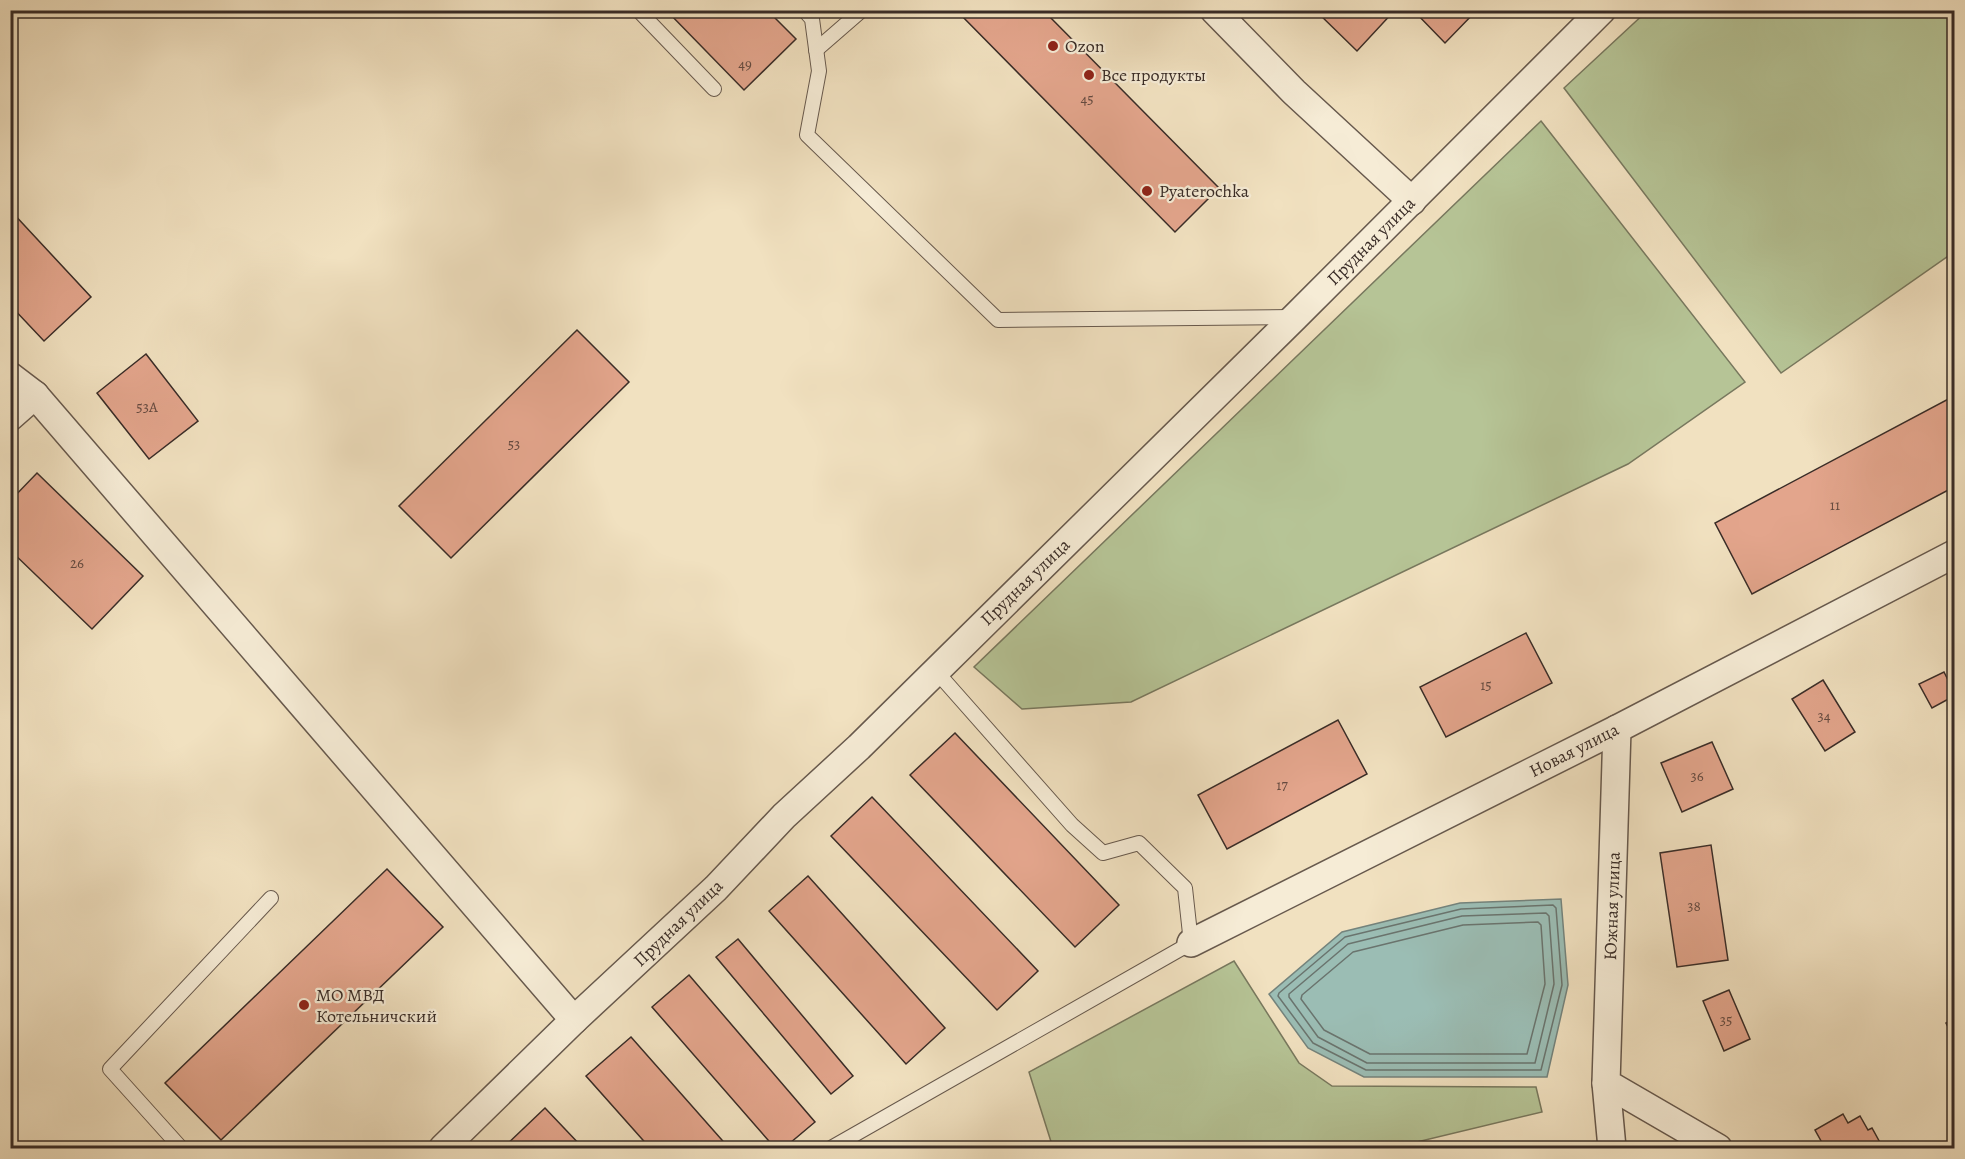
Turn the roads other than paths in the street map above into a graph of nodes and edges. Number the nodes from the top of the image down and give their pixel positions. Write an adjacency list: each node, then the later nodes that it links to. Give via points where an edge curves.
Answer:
1 (638, 10): 7 (lane)
2 (804, 10): 6 (lane, via 812,19)
3 (862, 10): 6 (lane)
4 (1214, 10): 8 (street, via 1294,92)
5 (1602, 10): 8 (street, Прудная улица)
6 (816, 50): 9 (lane, via 819,71 807,135 998,320)
7 (714, 89)
8 (1412, 201): 9 (street, Прудная улица)
9 (1295, 317): 14 (street, Прудная улица)
10 (10, 376): 11 (street)
11 (35, 395): 12 (street); 18 (street)
12 (10, 417)
13 (1954, 554): 15 (street, Новая улица)
14 (935, 670): 17 (lane, via 1072,825 1103,853 1138,843 1185,888); 18 (street, Прудная улица, via 784,816 716,888)
15 (1617, 729): 17 (street, Новая улица); 19 (street, Южная улица)
16 (271, 898): 20 (lane, via 110,1069)
17 (1191, 943): 22 (lane)
18 (574, 1020): 21 (street, Прудная улица)
19 (1606, 1083): 23 (street, Южная улица); 24 (street)
20 (181, 1149)
21 (443, 1149)
22 (831, 1149)
23 (1612, 1149)
24 (1718, 1149)

